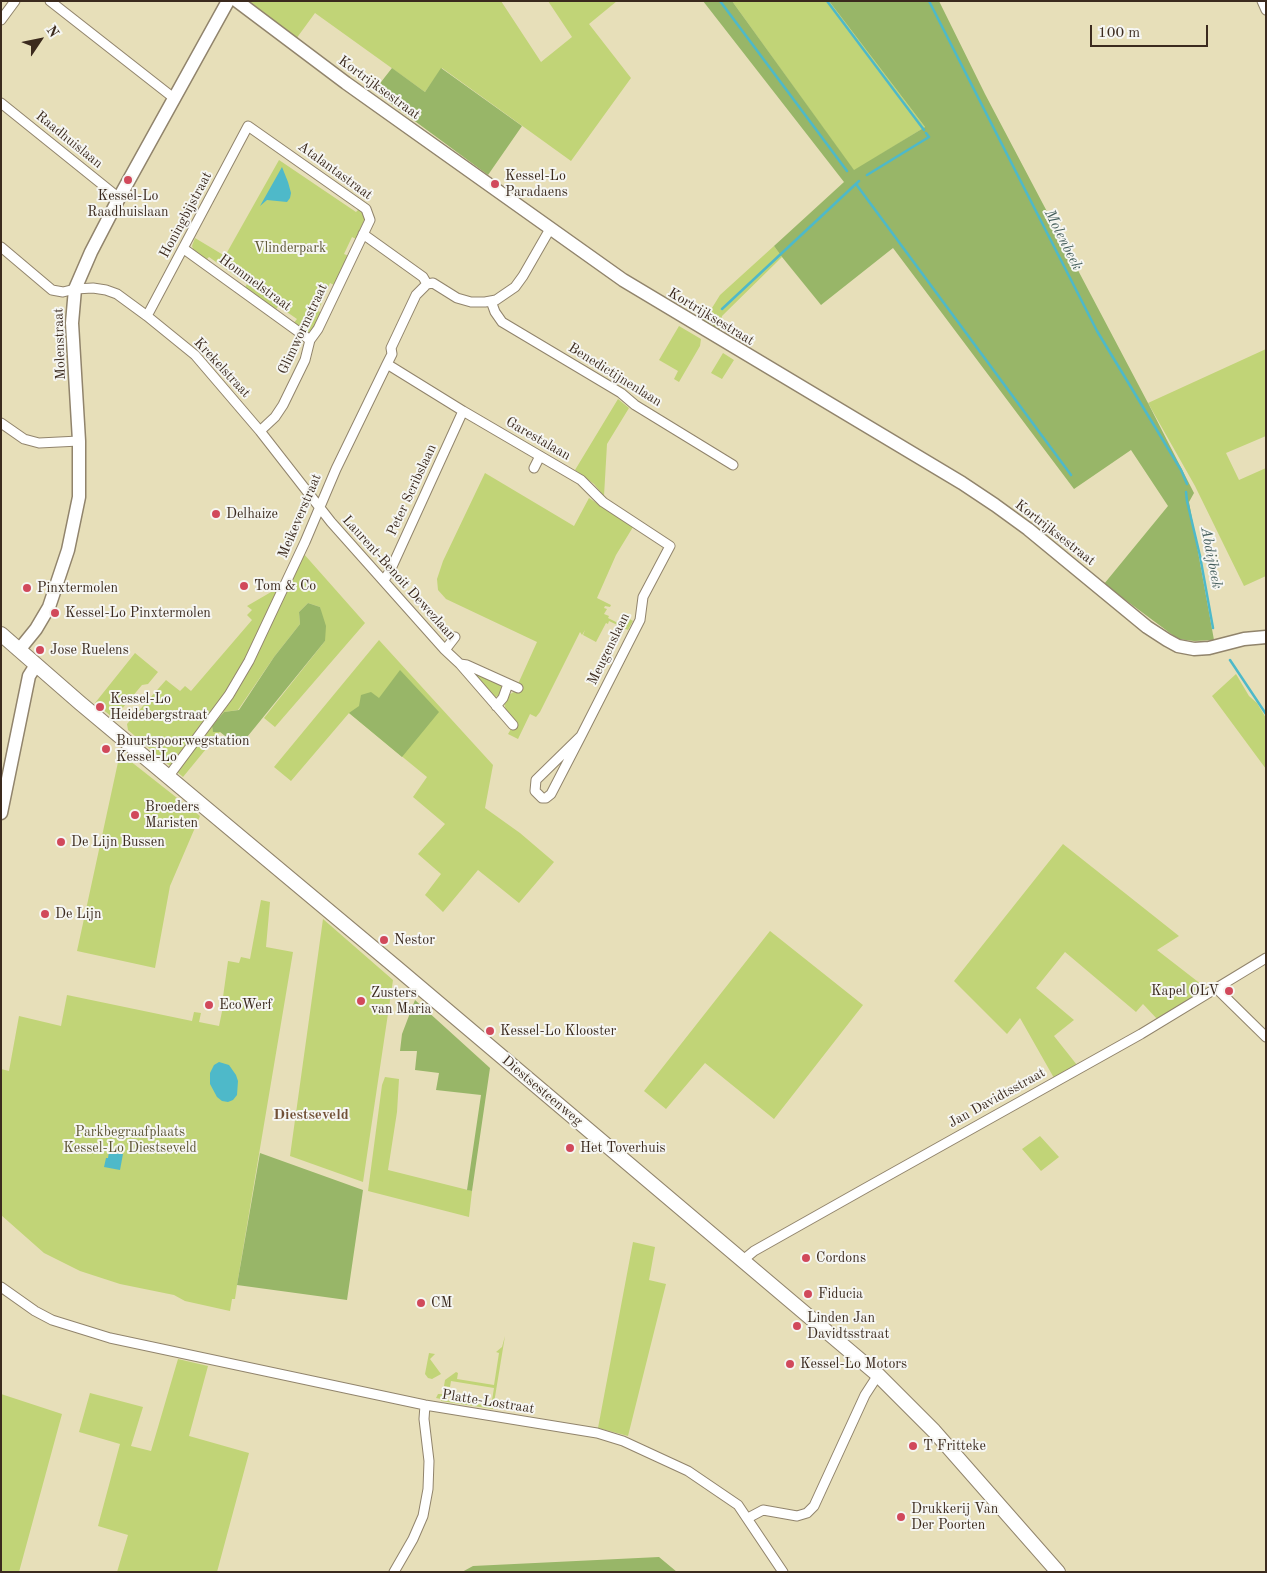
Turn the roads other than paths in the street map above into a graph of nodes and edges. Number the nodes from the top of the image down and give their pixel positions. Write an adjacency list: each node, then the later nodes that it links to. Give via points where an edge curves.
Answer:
1 (15, 1): 7 (street)
2 (50, 1): 8 (street)
3 (228, 1): 8 (street, Molenstraat)
4 (237, 1): 12 (street, Kortrijksestraat)
5 (1262, 1): 6 (street)
6 (1266, 10)
7 (1, 20)
8 (175, 99): 11 (street, Molenstraat)
9 (1, 103): 11 (street, Raadhuislaan)
10 (248, 126): 13 (street, Atalantastraat, via 366,209 370,220); 15 (street, Honingbijstraat)
11 (119, 198): 17 (street, Molenstraat)
12 (550, 229): 18 (street, via 515,286); 34 (street, Kortrijksestraat, via 623,280 987,500 1028,529 1147,627 1178,646 1209,648 1244,639)
13 (363, 234): 16 (street, via 423,277); 20 (street, Glimwormstraat)
14 (2, 248): 17 (street, Krekelstraat, via 52,290)
15 (184, 249): 19 (street, Honingbijstraat); 20 (street, Hommelstraat)
16 (427, 284): 18 (street, via 433,283 466,301); 21 (street, Meikeverstraat, via 416,295 391,348)
17 (75, 289): 19 (street, Krekelstraat, via 112,292); 25 (street, Molenstraat, via 72,323)
18 (491, 301): 27 (street, Benedictijnenlaan, via 502,322)
19 (147, 316): 24 (street, Krekelstraat, via 195,355)
20 (310, 340): 24 (street, Glimwormstraat, via 283,405)
21 (387, 364): 22 (street, Garestalaan); 29 (street, Meikeverstraat)
22 (463, 411): 26 (street, Garestalaan); 31 (street, Peter Scribslaan)
23 (1, 423): 25 (street, via 24,439 39,444)
24 (260, 431): 29 (street, Krekelstraat)
25 (79, 441): 35 (street, Molenstraat, via 79,497 66,557 50,607)
26 (540, 456): 28 (street); 30 (street, Garestalaan, via 581,480 603,502)
27 (733, 465)
28 (534, 468)
29 (320, 509): 31 (street, Laurent-Benoit Dewezlaan); 45 (street, Meikeverstraat, via 249,661 229,696)
30 (670, 546): 43 (street, Meugenslaan, via 644,597 640,620)
31 (384, 580): 36 (street, Laurent-Benoit Dewezlaan)
32 (1, 634): 35 (main road, Diestsesteenweg)
33 (455, 637): 36 (street)
34 (1266, 638)
35 (20, 650): 38 (main road, Diestsesteenweg)
36 (445, 650): 37 (street, Laurent-Benoit Dewezlaan)
37 (460, 664): 39 (street, Laurent-Benoit Dewezlaan); 41 (street, Laurent-Benoit Dewezlaan)
38 (36, 665): 45 (main road, Diestsesteenweg); 47 (street, via 29,676)
39 (508, 684): 40 (street, Laurent-Benoit Dewezlaan); 41 (street)
40 (518, 688)
41 (496, 706): 42 (street, Laurent-Benoit Dewezlaan)
42 (513, 725)
43 (581, 736): 44 (street, Meugenslaan); 46 (street, Meugenslaan)
44 (546, 770): 46 (street); 46 (street, Meugenslaan, via 535,782 535,791 542,798 549,796)
45 (168, 777): 51 (main road, Diestsesteenweg)
46 (558, 780)
47 (1, 813)
48 (1266, 958): 49 (street, Jan Davidtsstraat)
49 (1216, 988): 50 (street); 51 (street, Jan Davidtsstraat, via 1141,1034 754,1251)
50 (1266, 1037)
51 (742, 1261): 53 (main road, Diestsesteenweg)
52 (1, 1287): 54 (street, Platte-Lostraat, via 35,1311 74,1328)
53 (878, 1376): 55 (street, via 865,1395 814,1506 797,1516 763,1510); 58 (main road, Diestsesteenweg, via 934,1431)
54 (425, 1405): 55 (street, Platte-Lostraat, via 597,1433 623,1441 688,1471 738,1505); 56 (street, via 429,1461 423,1516)
55 (748, 1518): 57 (street, Platte-Lostraat)
56 (394, 1572)
57 (783, 1572)
58 (1058, 1572)

